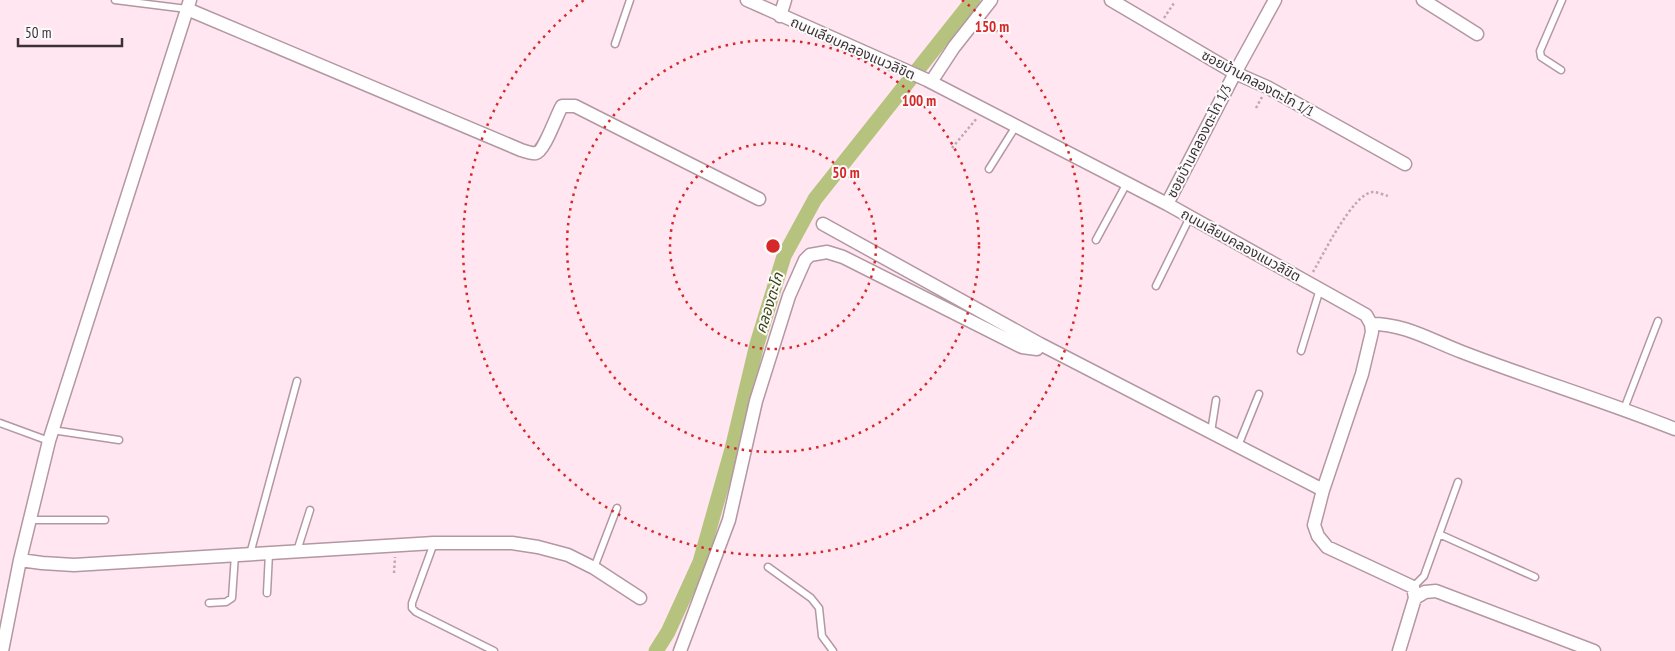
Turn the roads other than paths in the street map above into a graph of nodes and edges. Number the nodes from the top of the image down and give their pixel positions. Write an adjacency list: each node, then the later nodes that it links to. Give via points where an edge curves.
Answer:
1 (115, 0): 10 (lane)
2 (630, 0): 13 (lane)
3 (747, 0): 11 (street, ถนนเลียบคลองแนวลิขิต)
4 (785, 0): 11 (street)
5 (991, 0): 16 (street)
6 (1111, 0): 15 (street, ซอยบ้านคลองตะโก 1/1)
7 (1275, 0): 15 (street, ซอยบ้านคลองตะโก 1/3)
8 (1423, 0): 12 (street)
9 (1562, 0): 14 (lane, via 1540,51 1541,56)
10 (189, 4): 21 (street, via 521,150 535,154 540,152 562,106 575,106); 39 (street)
11 (780, 16): 16 (street, ถนนเลียบคลองแนวลิขิต)
12 (1477, 34)
13 (616, 44)
14 (1561, 70)
15 (1235, 72): 18 (street, ซอยบ้านคลองตะโก 1/1); 22 (street, ซอยบ้านคลองตะโก 1/3)
16 (929, 81): 17 (street, ถนนเลียบคลองแนวลิขิต)
17 (1016, 126): 19 (lane); 20 (street, ถนนเลียบคลองแนวลิขิต)
18 (1405, 164)
19 (990, 169)
20 (1127, 184): 22 (street, ถนนเลียบคลองแนวลิขิต); 25 (lane)
21 (759, 199)
22 (1167, 204): 23 (street, ถนนเลียบคลองแนวลิขิต)
23 (1190, 217): 26 (lane); 27 (street, ถนนเลียบคลองแนวลิขิต)
24 (823, 224): 30 (street)
25 (1096, 240)
26 (1156, 286)
27 (1320, 289): 29 (street, ถนนเลียบคลองแนวลิขิต, via 1366,314); 31 (lane)
28 (1658, 321): 35 (lane)
29 (1371, 324): 35 (street, via 1401,327 1461,352); 43 (street, via 1362,374)
30 (1040, 344): 38 (street); 64 (street, via 1037,349 1022,347 843,257 827,252 810,255 789,296 756,401 729,520)
31 (1301, 351)
32 (297, 381): 52 (lane)
33 (1259, 394): 41 (lane)
34 (1216, 400): 38 (lane)
35 (1624, 409): 37 (street)
36 (0, 424): 39 (lane)
37 (1675, 429)
38 (1211, 432): 41 (street)
39 (50, 435): 40 (lane); 46 (street)
40 (119, 440)
41 (1238, 446): 43 (street)
42 (1458, 482): 48 (lane)
43 (1323, 490): 58 (street, via 1314,525 1318,536 1327,546)
44 (617, 508): 56 (lane)
45 (310, 510): 50 (lane)
46 (29, 520): 47 (lane); 54 (street)
47 (106, 520)
48 (1439, 534): 57 (lane); 58 (lane, via 1424,576)
49 (434, 543): 50 (street); 56 (street, via 512,543 538,547 568,555); 63 (lane, via 412,608)
50 (297, 551): 51 (street)
51 (269, 553): 52 (street); 59 (lane)
52 (250, 554): 53 (street)
53 (235, 555): 54 (street, via 74,564); 61 (lane, via 232,598 226,602)
54 (20, 560): 62 (street)
55 (768, 567): 65 (lane, via 811,598 819,608 822,636)
56 (594, 568): 60 (street)
57 (1535, 577)
58 (1414, 592): 66 (street); 67 (street, via 1436,591)
59 (267, 593)
60 (640, 598)
61 (209, 603)
62 (2, 651)
63 (494, 651)
64 (680, 651)
65 (833, 651)
66 (1399, 651)
67 (1594, 651)

